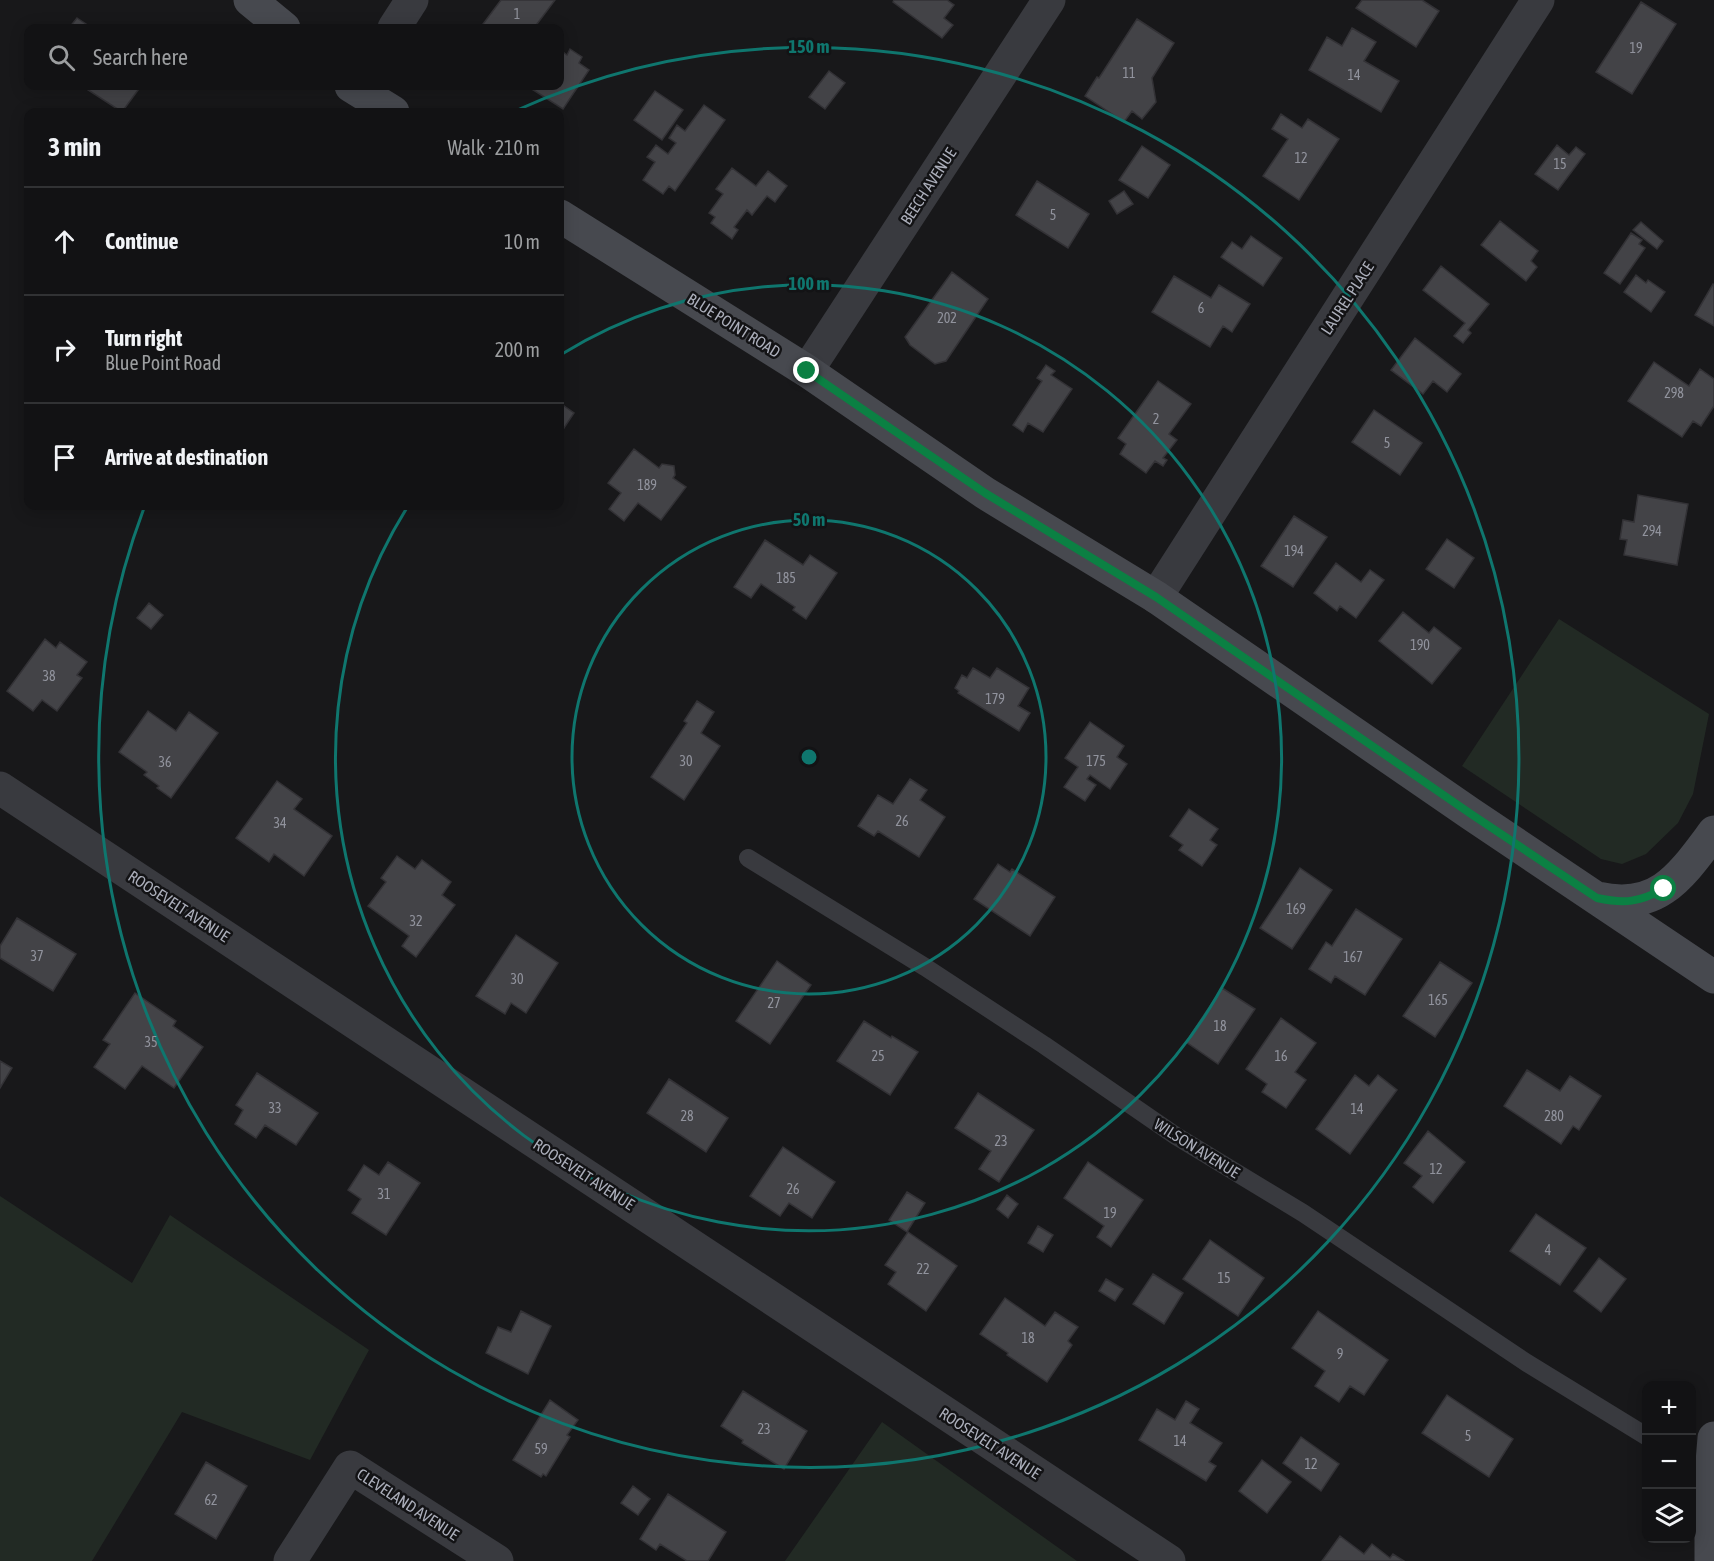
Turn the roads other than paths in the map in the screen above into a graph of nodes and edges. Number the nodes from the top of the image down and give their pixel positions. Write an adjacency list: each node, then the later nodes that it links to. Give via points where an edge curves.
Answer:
1 (250, 0): 5 (street)
2 (412, 0): 6 (street)
3 (1049, 0): 10 (street, BEECH AVENUE)
4 (1538, 0): 11 (street, LAUREL PLACE)
5 (279, 24)
6 (397, 24)
7 (360, 90): 8 (street)
8 (387, 108)
9 (564, 219): 10 (street, BLUE POINT ROAD)
10 (807, 371): 11 (street, BLUE POINT ROAD, via 985,493)
11 (1156, 597): 15 (street, BLUE POINT ROAD)
12 (0, 788): 22 (street, ROOSEVELT AVENUE)
13 (1714, 832): 15 (street, via 1664,889 1629,902)
14 (748, 858): 17 (lane, WILSON AVENUE, via 925,967 1176,1136 1401,1277 1527,1364)
15 (1597, 898): 16 (street, BLUE POINT ROAD)
16 (1714, 977)
17 (1645, 1435)
18 (1714, 1438): 19 (street)
19 (1701, 1469): 23 (street)
20 (290, 1561): 21 (street, CLEVELAND AVENUE, via 350,1467)
21 (497, 1561)
22 (1169, 1561)
23 (1711, 1561)

